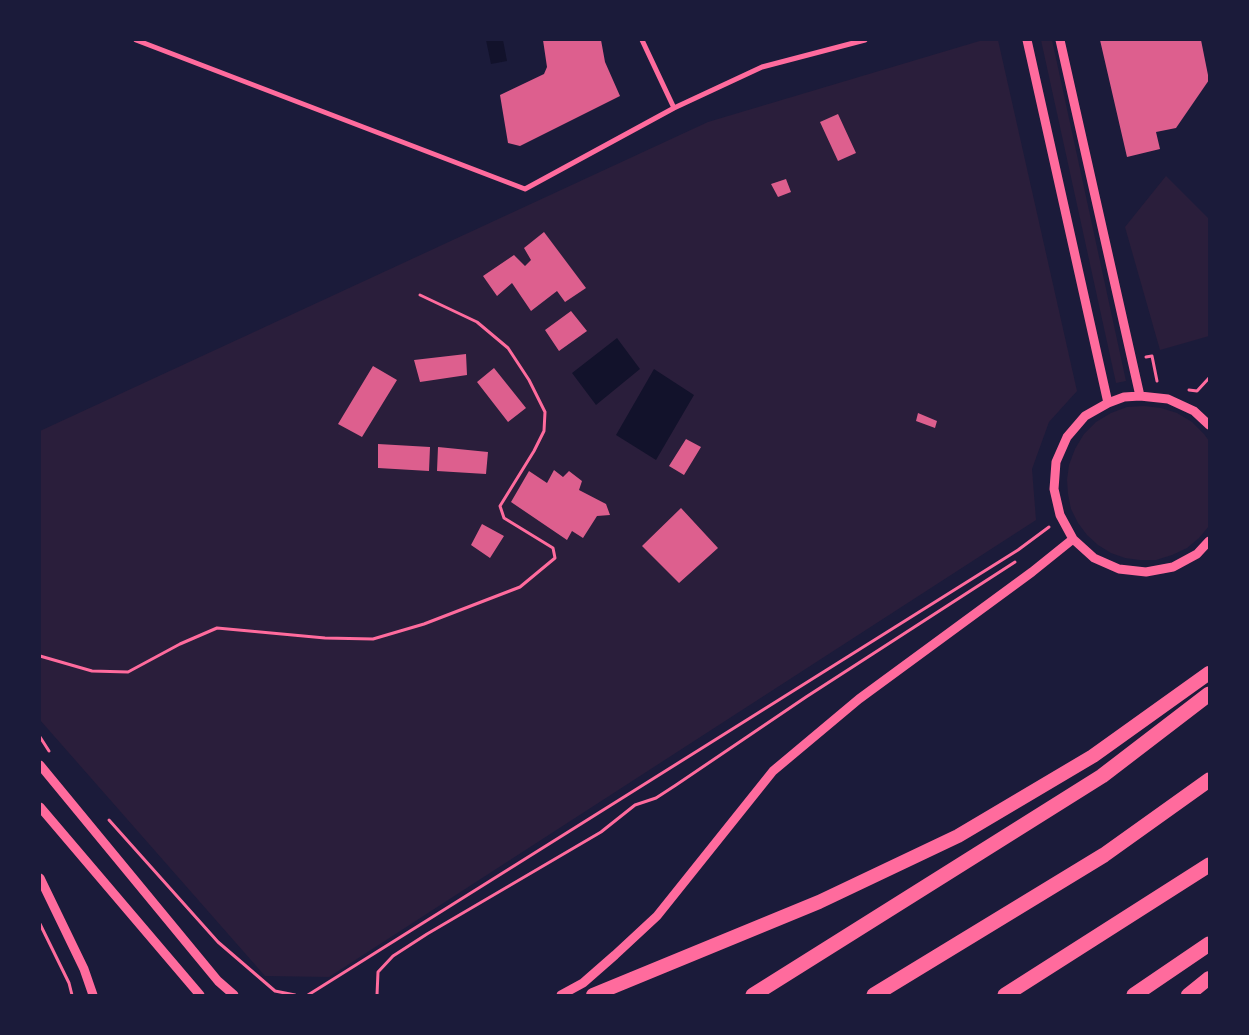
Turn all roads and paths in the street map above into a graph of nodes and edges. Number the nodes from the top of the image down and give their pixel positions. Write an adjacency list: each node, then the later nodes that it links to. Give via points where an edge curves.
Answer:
1 (136, 40): 6 (street, via 525,189)
2 (642, 40): 6 (street)
3 (865, 40): 6 (street, via 762,67)
4 (1027, 40): 13 (street)
5 (1060, 40): 8 (street)
6 (674, 108)
7 (420, 295): 19 (path, via 477,322 508,348 529,380 545,412 544,431 500,506 504,518 553,548 555,558 520,586 424,624 373,639 217,628 128,672 92,671)
8 (1132, 360): 10 (path, via 1152,356 1157,381); 12 (street)
9 (1209, 378): 11 (path, via 1197,390)
10 (1163, 384)
11 (1184, 389)
12 (1140, 396): 13 (street); 14 (street, via 1168,399 1194,411)
13 (1108, 403): 16 (street, via 1085,416 1067,437 1056,462 1054,489 1060,515)
14 (1209, 425)
15 (1052, 525): 38 (path, via 1018,550)
16 (1073, 539): 17 (street, via 1094,558 1119,569 1146,572 1173,567 1197,554); 40 (street, via 859,699 773,771 657,916 583,983)
17 (1209, 541)
18 (1016, 561): 39 (path, via 806,696 656,798 635,805 601,832 393,956 378,972)
19 (40, 656)
20 (1209, 673): 41 (highway, via 1093,756 958,836 819,902)
21 (1209, 694): 42 (highway, via 1102,776)
22 (40, 737): 23 (path)
23 (52, 755)
24 (40, 765): 36 (street, via 218,981)
25 (1209, 780): 43 (highway, via 1104,855)
26 (40, 807): 35 (street)
27 (103, 813): 37 (path, via 218,942 276,991)
28 (1209, 865): 44 (highway)
29 (40, 878): 34 (street, via 84,969)
30 (40, 924): 33 (path)
31 (1209, 944): 45 (highway)
32 (1209, 978): 46 (highway)
33 (72, 995)
34 (93, 995)
35 (200, 995)
36 (234, 995)
37 (295, 995)
38 (308, 995)
39 (376, 995)
40 (561, 995)
41 (593, 995)
42 (753, 995)
43 (874, 995)
44 (1005, 995)
45 (1134, 995)
46 (1188, 995)

